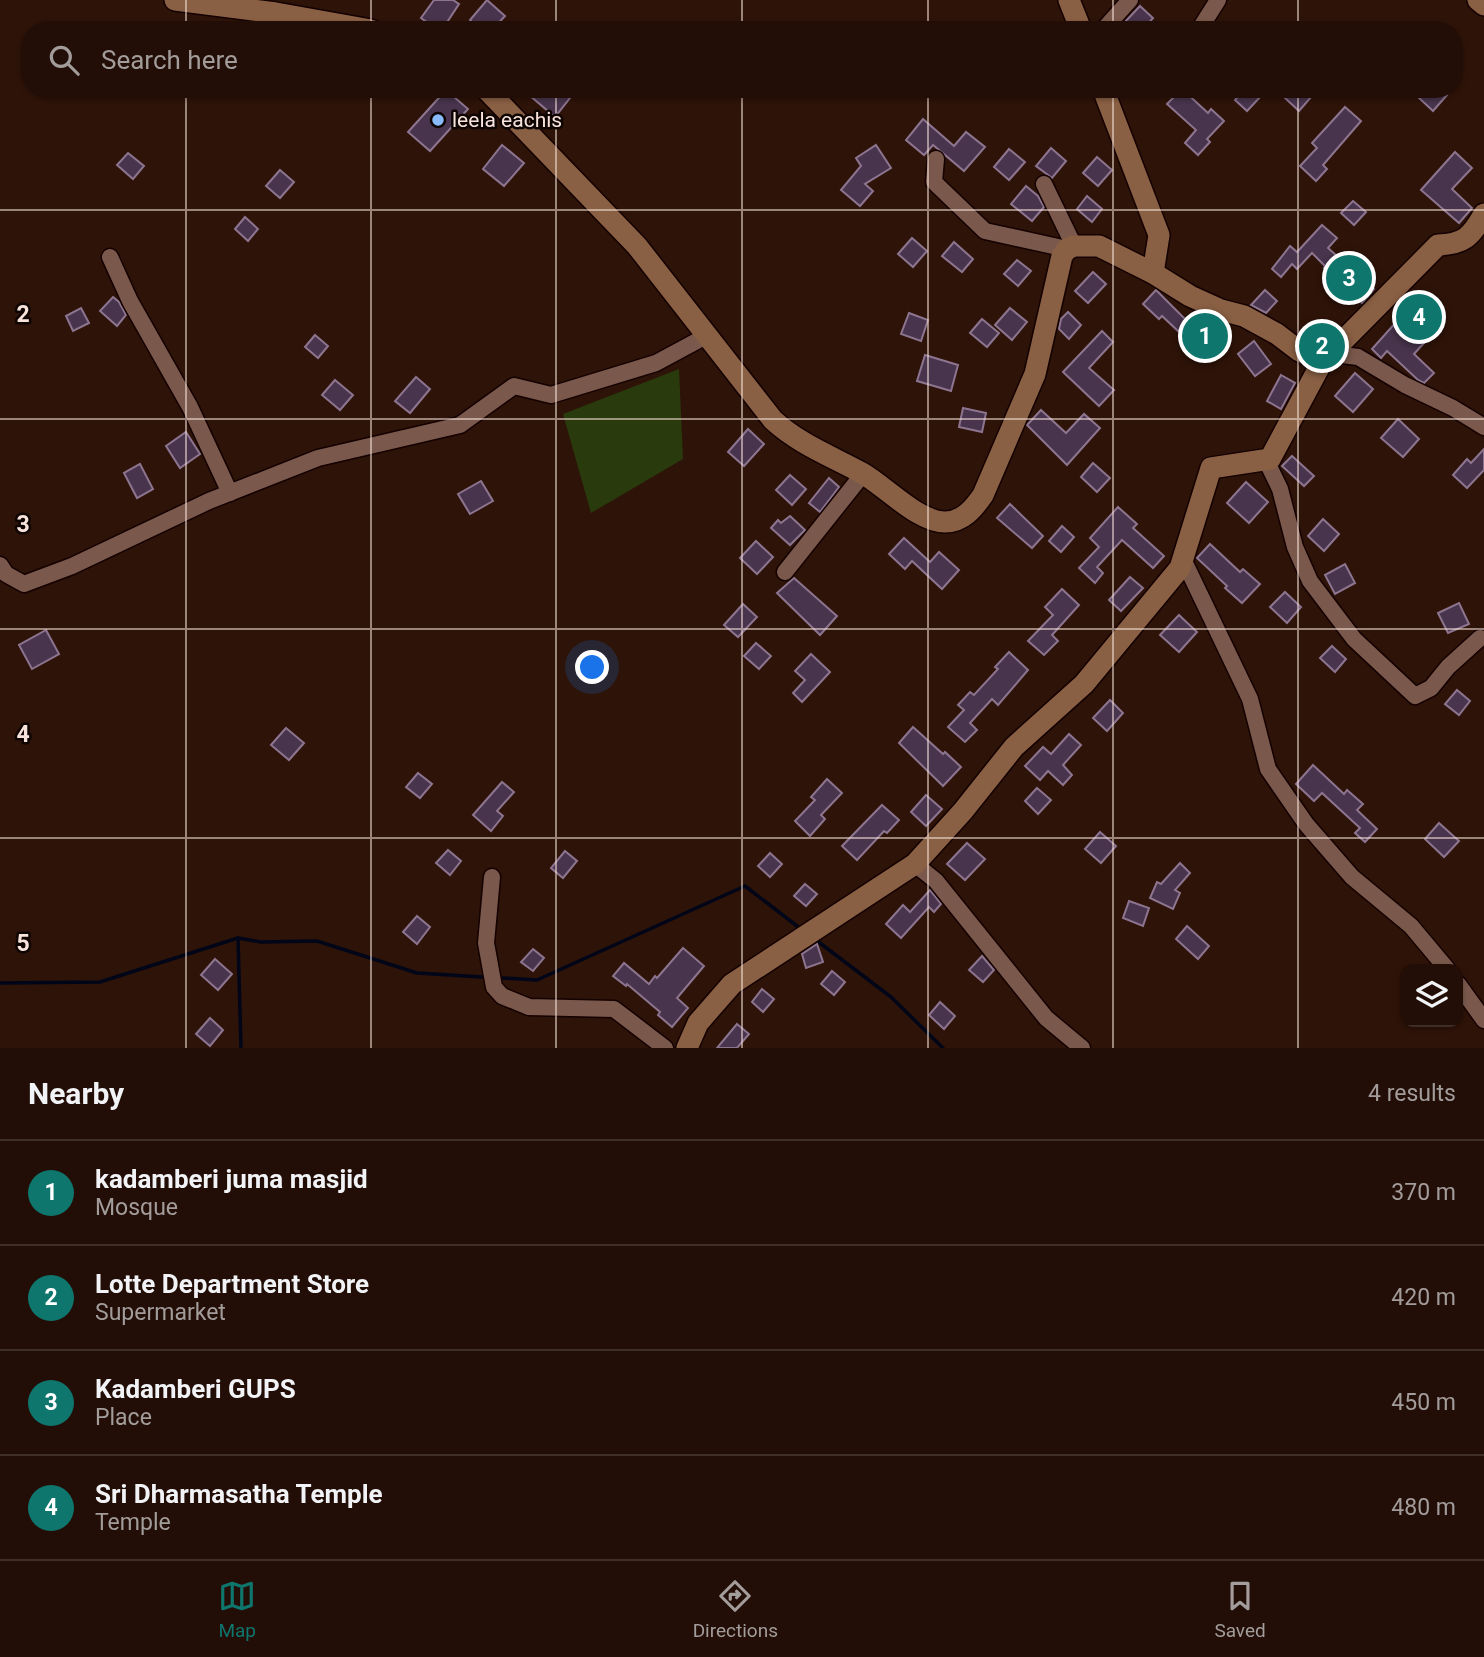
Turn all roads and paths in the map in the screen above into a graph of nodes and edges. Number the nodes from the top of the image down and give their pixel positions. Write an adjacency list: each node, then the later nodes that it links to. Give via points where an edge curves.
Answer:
1 (175, 0): 7 (street)
2 (1069, 0): 8 (street)
3 (1130, 0): 9 (street)
4 (1218, 0): 10 (street)
5 (1478, 0): 6 (street)
6 (1484, 5)
7 (321, 21)
8 (1077, 21)
9 (1111, 21)
10 (1205, 21)
11 (495, 98): 19 (street, via 637,246)
12 (1106, 98): 18 (street, via 1159,235)
13 (936, 159): 16 (street, via 934,183 985,232)
14 (1044, 184): 16 (street)
15 (1480, 228): 20 (street, via 1468,239 1438,245)
16 (1071, 247): 18 (street, via 1099,246); 23 (street, via 1062,256 1035,374 974,508 943,523 924,517)
17 (110, 257): 24 (street)
18 (1153, 273): 20 (street, via 1190,296 1244,316)
19 (708, 335): 23 (street, via 787,433); 24 (street, via 656,363 551,395 514,386 460,425 317,458)
20 (1322, 362): 21 (street, via 1342,355 1358,357); 22 (street)
21 (1484, 427)
22 (1266, 460): 25 (street, via 1211,468); 28 (street, via 1310,582 1354,639 1415,696 1431,688)
23 (863, 474): 27 (street)
24 (230, 492): 26 (street, via 24,584)
25 (1183, 559): 29 (street, via 1084,684 1014,747); 31 (street, via 1250,699 1268,768 1306,824 1352,877 1411,926)
26 (0, 565)
27 (785, 572)
28 (1480, 638)
29 (915, 864): 35 (street, via 732,984 698,1023); 36 (street, via 936,881 1046,1018)
30 (492, 877): 34 (street, via 486,943 494,987 502,996 528,1007 614,1009)
31 (1443, 964)
32 (1463, 991): 33 (street)
33 (1484, 1020)
34 (665, 1048)
35 (687, 1048)
36 (1082, 1048)

